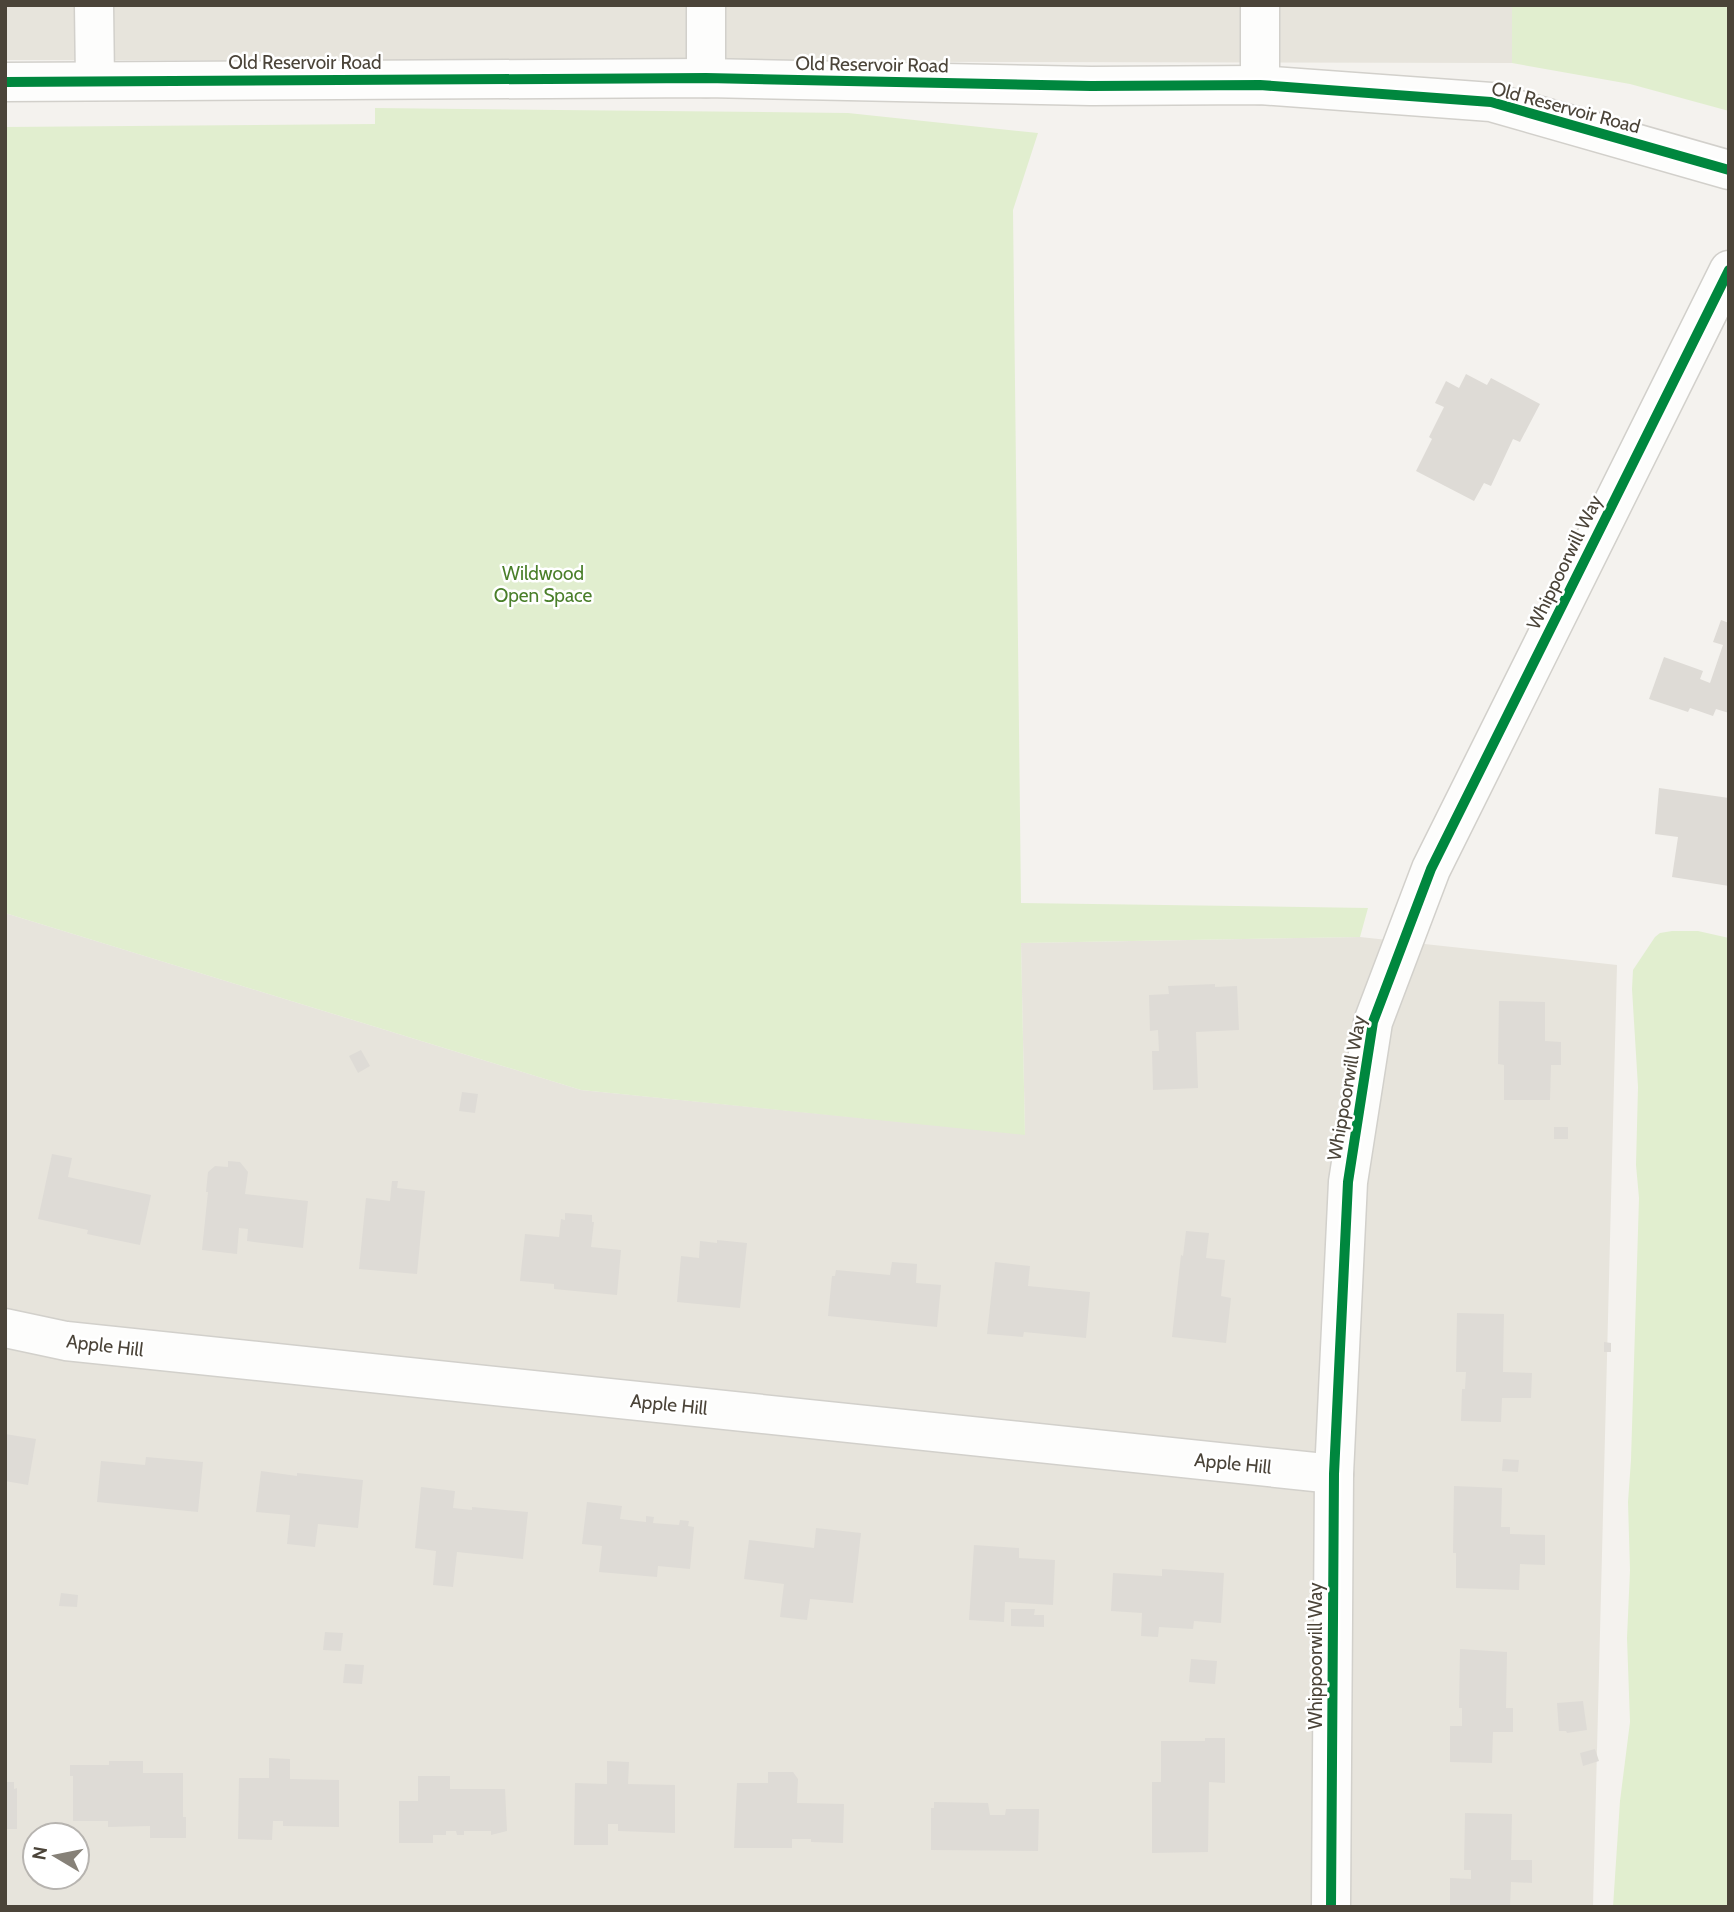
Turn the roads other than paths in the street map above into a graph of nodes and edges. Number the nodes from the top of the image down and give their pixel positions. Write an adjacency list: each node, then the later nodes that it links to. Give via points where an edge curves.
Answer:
1 (94, 5): 5 (street)
2 (706, 5): 4 (street)
3 (1260, 5): 7 (street)
4 (706, 78): 5 (street, Old Reservoir Road); 7 (street, Old Reservoir Road)
5 (95, 81): 6 (street, Old Reservoir Road)
6 (5, 82)
7 (1260, 85): 8 (street, Old Reservoir Road, via 1491,102)
8 (1729, 170)
9 (1729, 270): 11 (street, Whippoorwill Way, via 1431,869 1373,1022 1348,1182)
10 (5, 1328): 11 (street, Apple Hill, via 66,1341)
11 (1334, 1474): 12 (street, Whippoorwill Way)
12 (1331, 1907)

